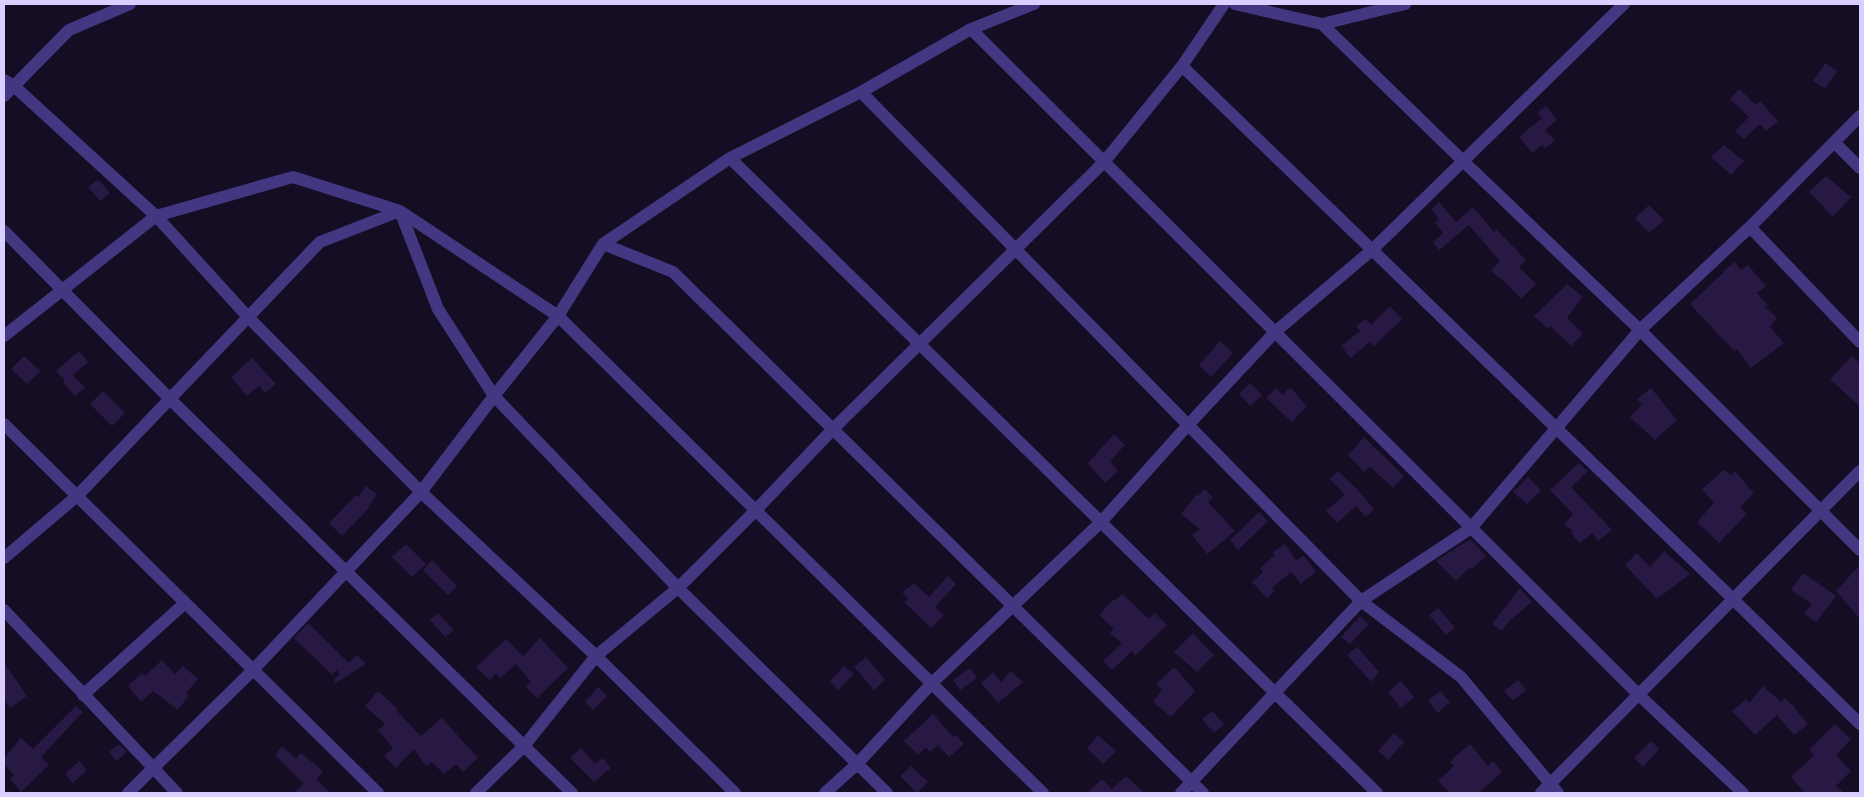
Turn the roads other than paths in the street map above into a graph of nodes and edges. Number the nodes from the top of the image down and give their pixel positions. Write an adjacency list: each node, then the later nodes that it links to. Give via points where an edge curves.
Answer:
1 (130, 4): 10 (street, via 69,30)
2 (1034, 4): 8 (street)
3 (1224, 4): 9 (street)
4 (1236, 4): 7 (street)
5 (1405, 4): 7 (street)
6 (1624, 4): 16 (street)
7 (1322, 24): 16 (street)
8 (971, 29): 11 (street); 17 (street)
9 (1182, 66): 17 (street); 25 (street)
10 (9, 83): 12 (street); 20 (street)
11 (861, 92): 15 (street); 24 (street)
12 (4, 96)
13 (1860, 116): 14 (street)
14 (1834, 142): 18 (street); 21 (street)
15 (730, 158): 23 (street); 33 (street)
16 (1462, 161): 25 (street); 29 (street)
17 (1104, 162): 24 (street); 30 (street)
18 (1860, 168)
19 (400, 211): 20 (street, via 293,176); 27 (street); 28 (street, via 320,242); 34 (street, via 438,309)
20 (156, 216): 26 (street); 28 (street)
21 (1750, 227): 29 (street); 32 (street)
22 (4, 231): 26 (street)
23 (603, 244): 27 (street); 39 (street, via 673,272)
24 (1016, 250): 33 (street); 37 (street)
25 (1372, 250): 30 (street); 38 (street)
26 (61, 291): 31 (street); 35 (street)
27 (558, 316): 34 (street); 43 (street)
28 (248, 317): 35 (street); 41 (street)
29 (1640, 330): 38 (street); 44 (street)
30 (1275, 332): 37 (street); 46 (street)
31 (4, 336)
32 (1860, 342)
33 (920, 345): 39 (street); 45 (street)
34 (494, 396): 41 (street); 50 (street)
35 (170, 399): 42 (street); 49 (street)
36 (4, 424): 42 (street)
37 (1188, 424): 45 (street); 52 (street)
38 (1556, 427): 46 (street); 51 (street)
39 (833, 429): 43 (street); 54 (street)
40 (1860, 471): 44 (street)
41 (421, 492): 49 (street); 56 (street)
42 (77, 496): 48 (street); 53 (street)
43 (756, 510): 50 (street); 58 (street)
44 (1820, 510): 47 (street); 51 (street)
45 (1101, 522): 54 (street); 59 (street)
46 (1471, 528): 52 (street); 61 (street)
47 (1860, 550)
48 (4, 558)
49 (346, 571): 57 (street); 63 (street)
50 (678, 588): 56 (street); 64 (street)
51 (1733, 599): 61 (street); 62 (street)
52 (1361, 601): 59 (street); 67 (street, via 1462,676)
53 (185, 602): 57 (street); 60 (street)
54 (1012, 605): 58 (street); 66 (street)
55 (4, 610): 60 (street)
56 (596, 656): 63 (street); 73 (street)
57 (253, 670): 65 (street); 70 (street)
58 (932, 684): 64 (street); 76 (street)
59 (1275, 693): 66 (street); 79 (street)
60 (83, 695): 65 (street)
61 (1638, 695): 67 (street); 80 (street)
62 (1860, 724)
63 (524, 746): 71 (street); 72 (street)
64 (857, 764): 74 (street); 75 (street)
65 (153, 769): 68 (street); 69 (street)
66 (1192, 782): 77 (street); 78 (street)
67 (1549, 790)
68 (128, 793)
69 (177, 793)
70 (378, 793)
71 (476, 793)
72 (572, 793)
73 (735, 793)
74 (825, 793)
75 (887, 793)
76 (1043, 793)
77 (1181, 793)
78 (1203, 793)
79 (1377, 793)
80 (1743, 793)

